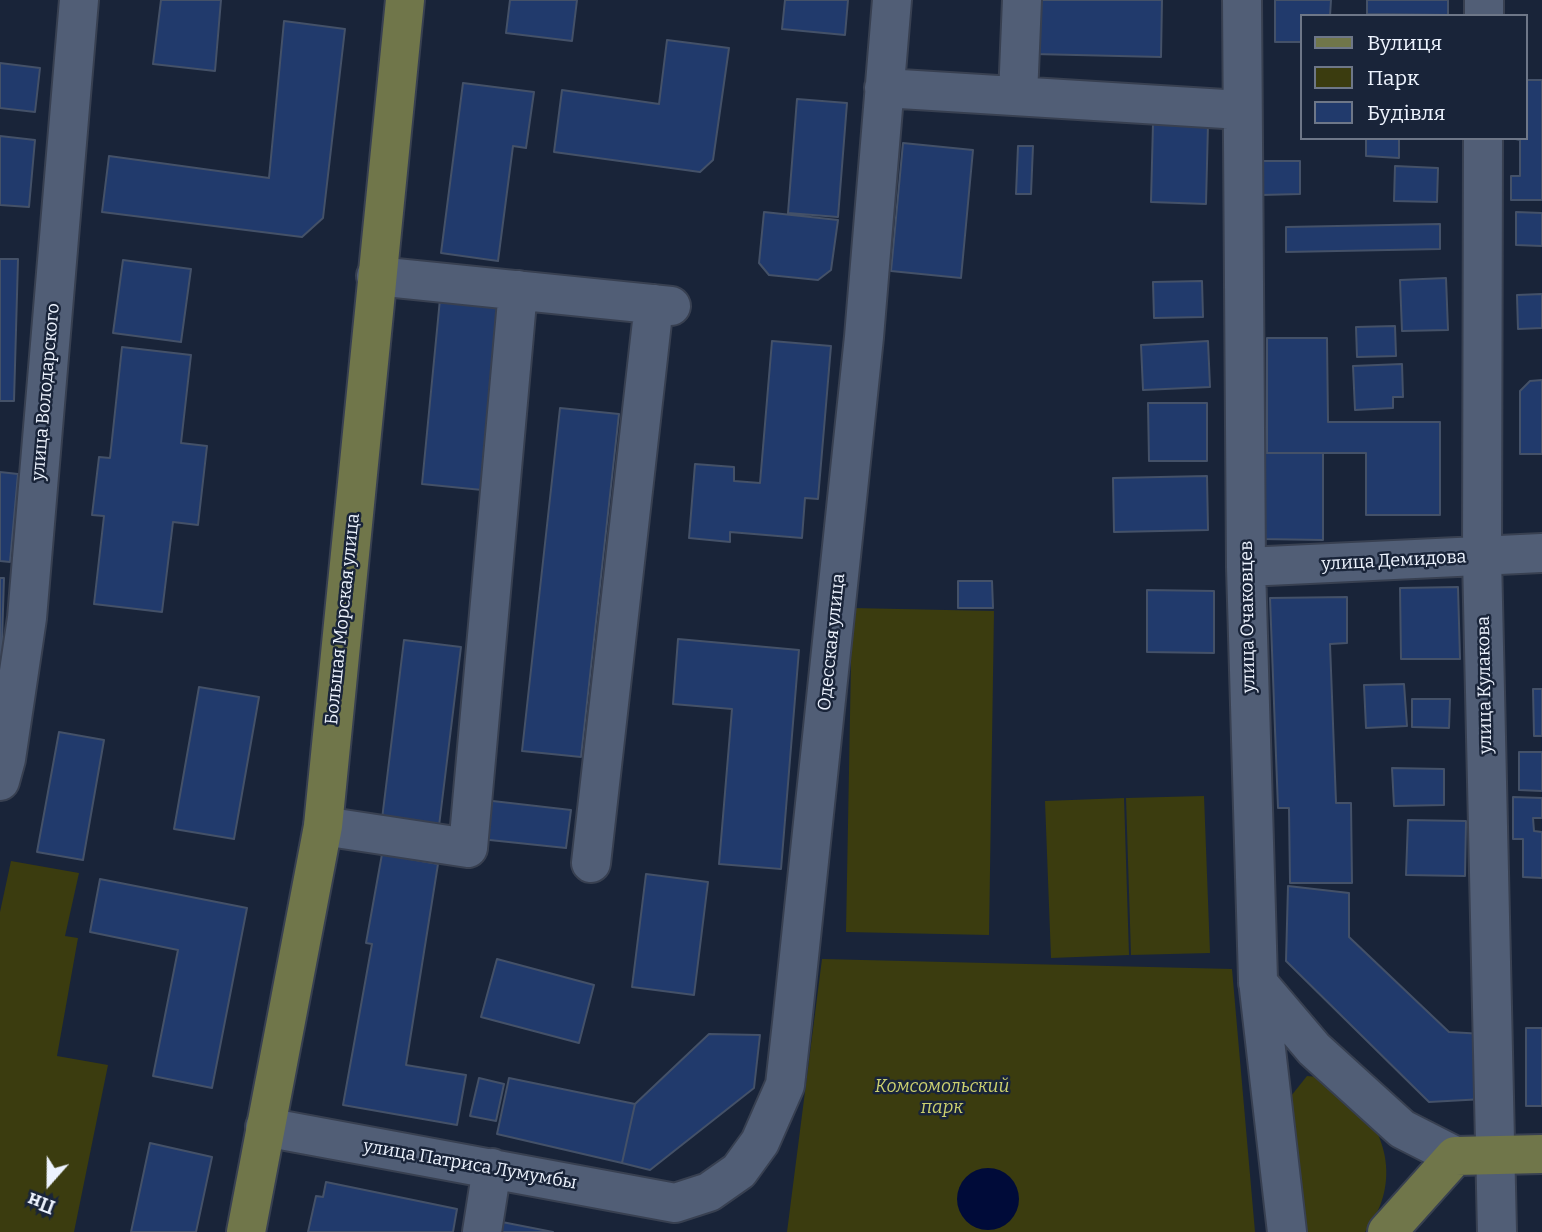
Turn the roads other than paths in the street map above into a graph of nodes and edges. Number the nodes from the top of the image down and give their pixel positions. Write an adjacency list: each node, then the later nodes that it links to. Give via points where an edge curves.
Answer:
1 (79, 0): 15 (street, улица Володарского, via 27,618)
2 (405, 0): 10 (main road, Большая Морская улица)
3 (892, 0): 6 (street, Одесская улица)
4 (1022, 0): 7 (street)
5 (1242, 0): 8 (street, улица Очаковцев)
6 (884, 88): 7 (street); 24 (street, Одесская улица, via 864,337 785,1085 760,1142 739,1171)
7 (1018, 96): 8 (street)
8 (1241, 110): 14 (street, улица Очаковцев)
9 (1483, 140): 13 (street, улица Кулакова)
10 (376, 276): 11 (street); 16 (main road, Большая Морская улица)
11 (518, 290): 16 (street, via 468,848); 17 (street, via 663,305)
12 (1542, 553): 13 (street, улица Демидова)
13 (1482, 557): 14 (street, улица Демидова); 21 (street, улица Кулакова)
14 (1246, 567): 18 (street, улица Очаковцев)
15 (0, 781)
16 (323, 826): 19 (main road, Большая Морская улица)
17 (591, 863)
18 (1258, 983): 22 (street, via 1314,1049 1402,1129); 27 (street, улица Очаковцев)
19 (265, 1127): 23 (street, улица Патриса Лумумбы); 25 (main road, Большая Морская улица)
20 (1542, 1154): 21 (main road)
21 (1495, 1155): 22 (main road); 29 (street, улица Кулакова)
22 (1455, 1156): 28 (main road)
23 (492, 1168): 24 (street, улица Патриса Лумумбы); 26 (street)
24 (672, 1218)
25 (246, 1232)
26 (482, 1232)
27 (1287, 1232)
28 (1387, 1232)
29 (1497, 1232)

